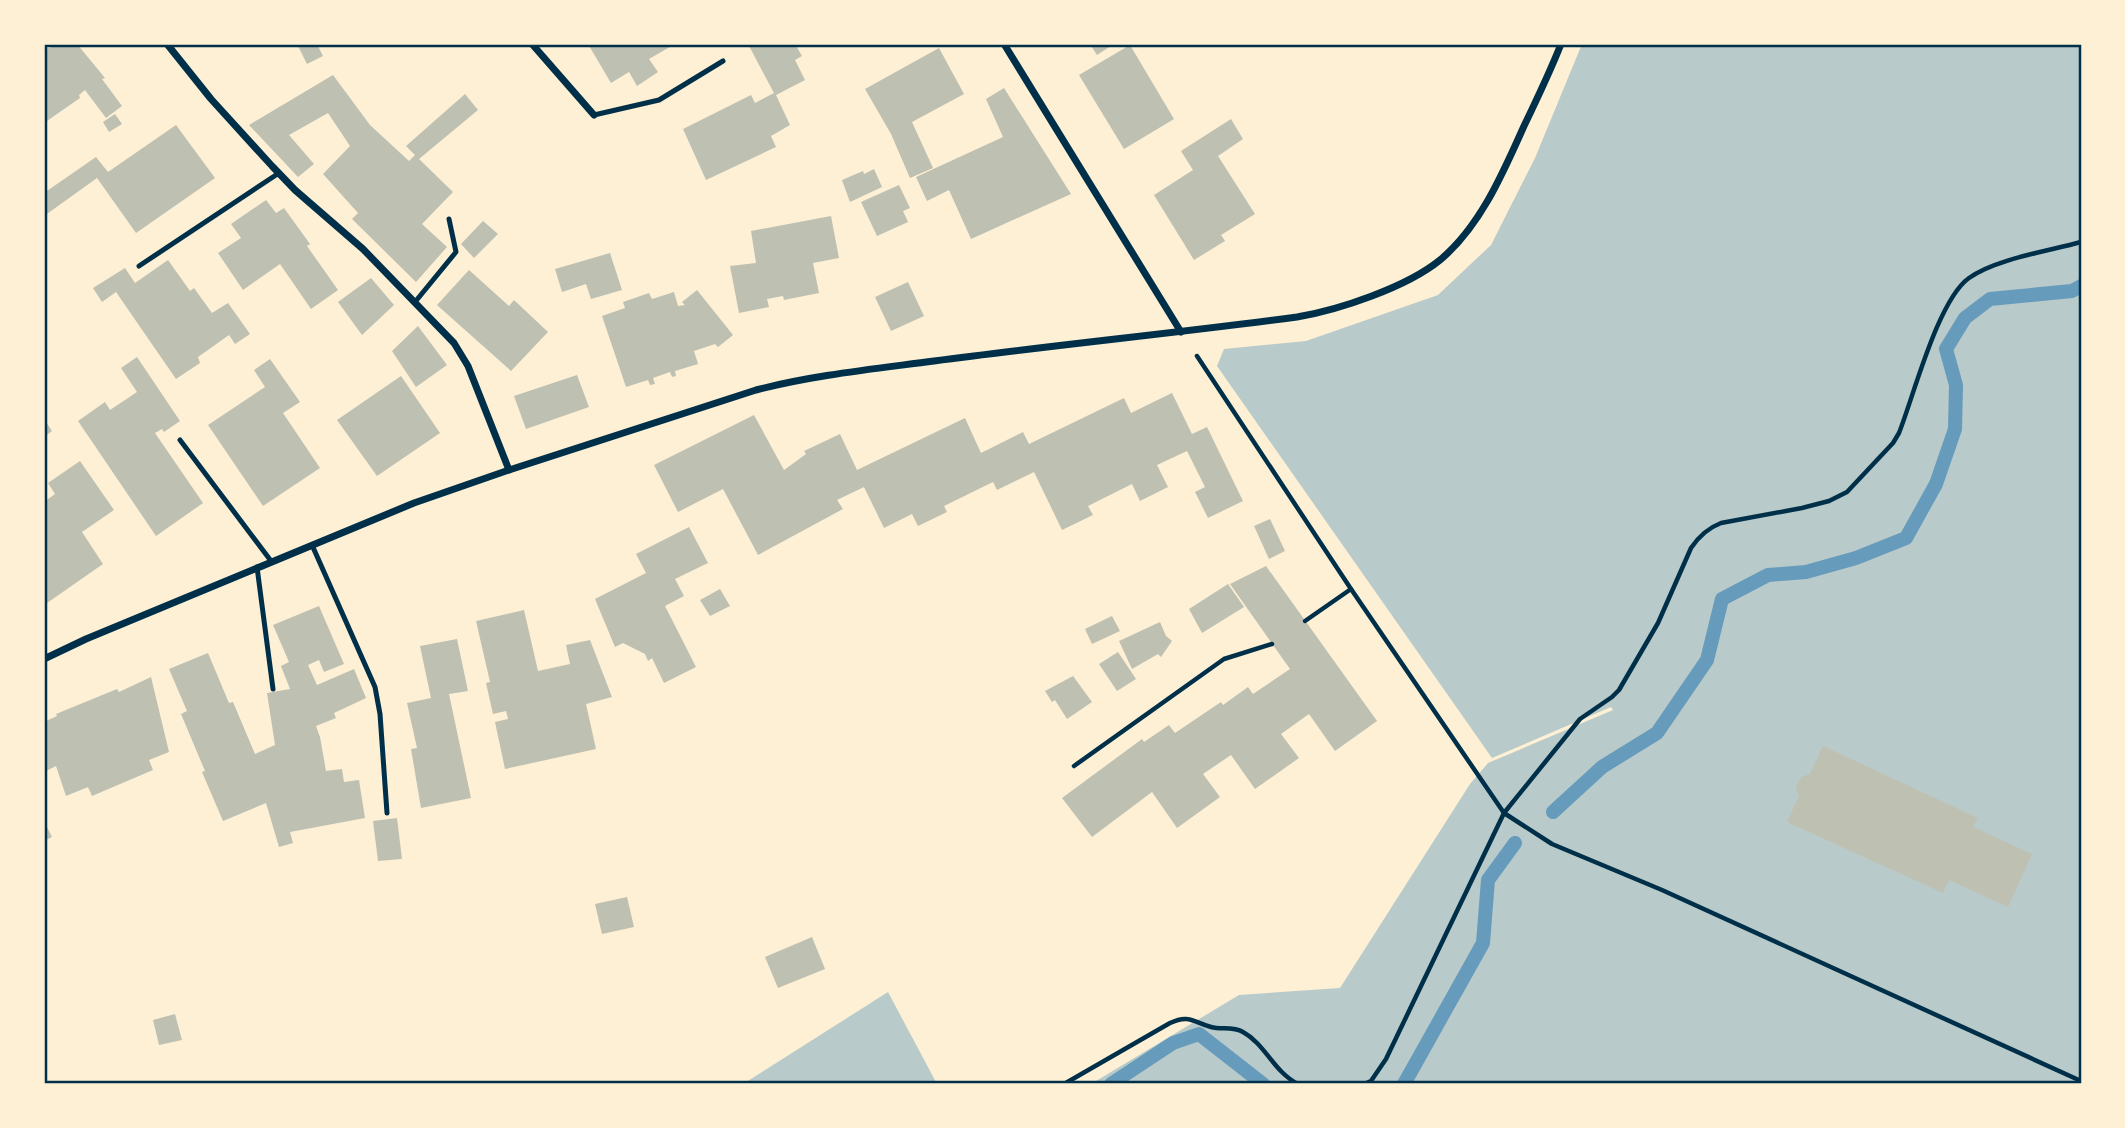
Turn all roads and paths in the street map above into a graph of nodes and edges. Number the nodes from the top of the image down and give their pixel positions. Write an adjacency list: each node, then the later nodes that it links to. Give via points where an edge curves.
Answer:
1 (167, 44): 7 (street)
2 (532, 44): 6 (street)
3 (1004, 44): 12 (street)
4 (1561, 44): 12 (street, via 1488,199 1462,237 1432,266 1369,296 1310,315)
5 (723, 61): 6 (lane, via 659,100)
6 (594, 115)
7 (279, 173): 10 (lane); 11 (street)
8 (449, 219): 11 (lane, via 456,252)
9 (2081, 242): 25 (path, via 1988,268 1958,288 1939,321 1899,433 1847,492 1810,506 1721,523 1703,534 1619,690 1580,719)
10 (139, 266)
11 (415, 302): 14 (street, via 461,354)
12 (1181, 332): 14 (street, via 781,383); 18 (path)
13 (180, 440): 16 (lane)
14 (509, 470): 15 (street)
15 (312, 545): 16 (street); 24 (lane, via 375,687)
16 (271, 561): 17 (street)
17 (257, 567): 21 (street); 22 (lane)
18 (1352, 589): 19 (path); 25 (path)
19 (1305, 621)
20 (1272, 644): 23 (path, via 1224,659)
21 (44, 659)
22 (273, 688)
23 (1074, 766)
24 (387, 813)
25 (1504, 813): 26 (path, via 1552,844); 29 (path, via 1386,1059)
26 (2081, 1081)
27 (1064, 1084): 28 (path, via 1182,1018 1244,1032)
28 (1298, 1084)
29 (1364, 1084)

